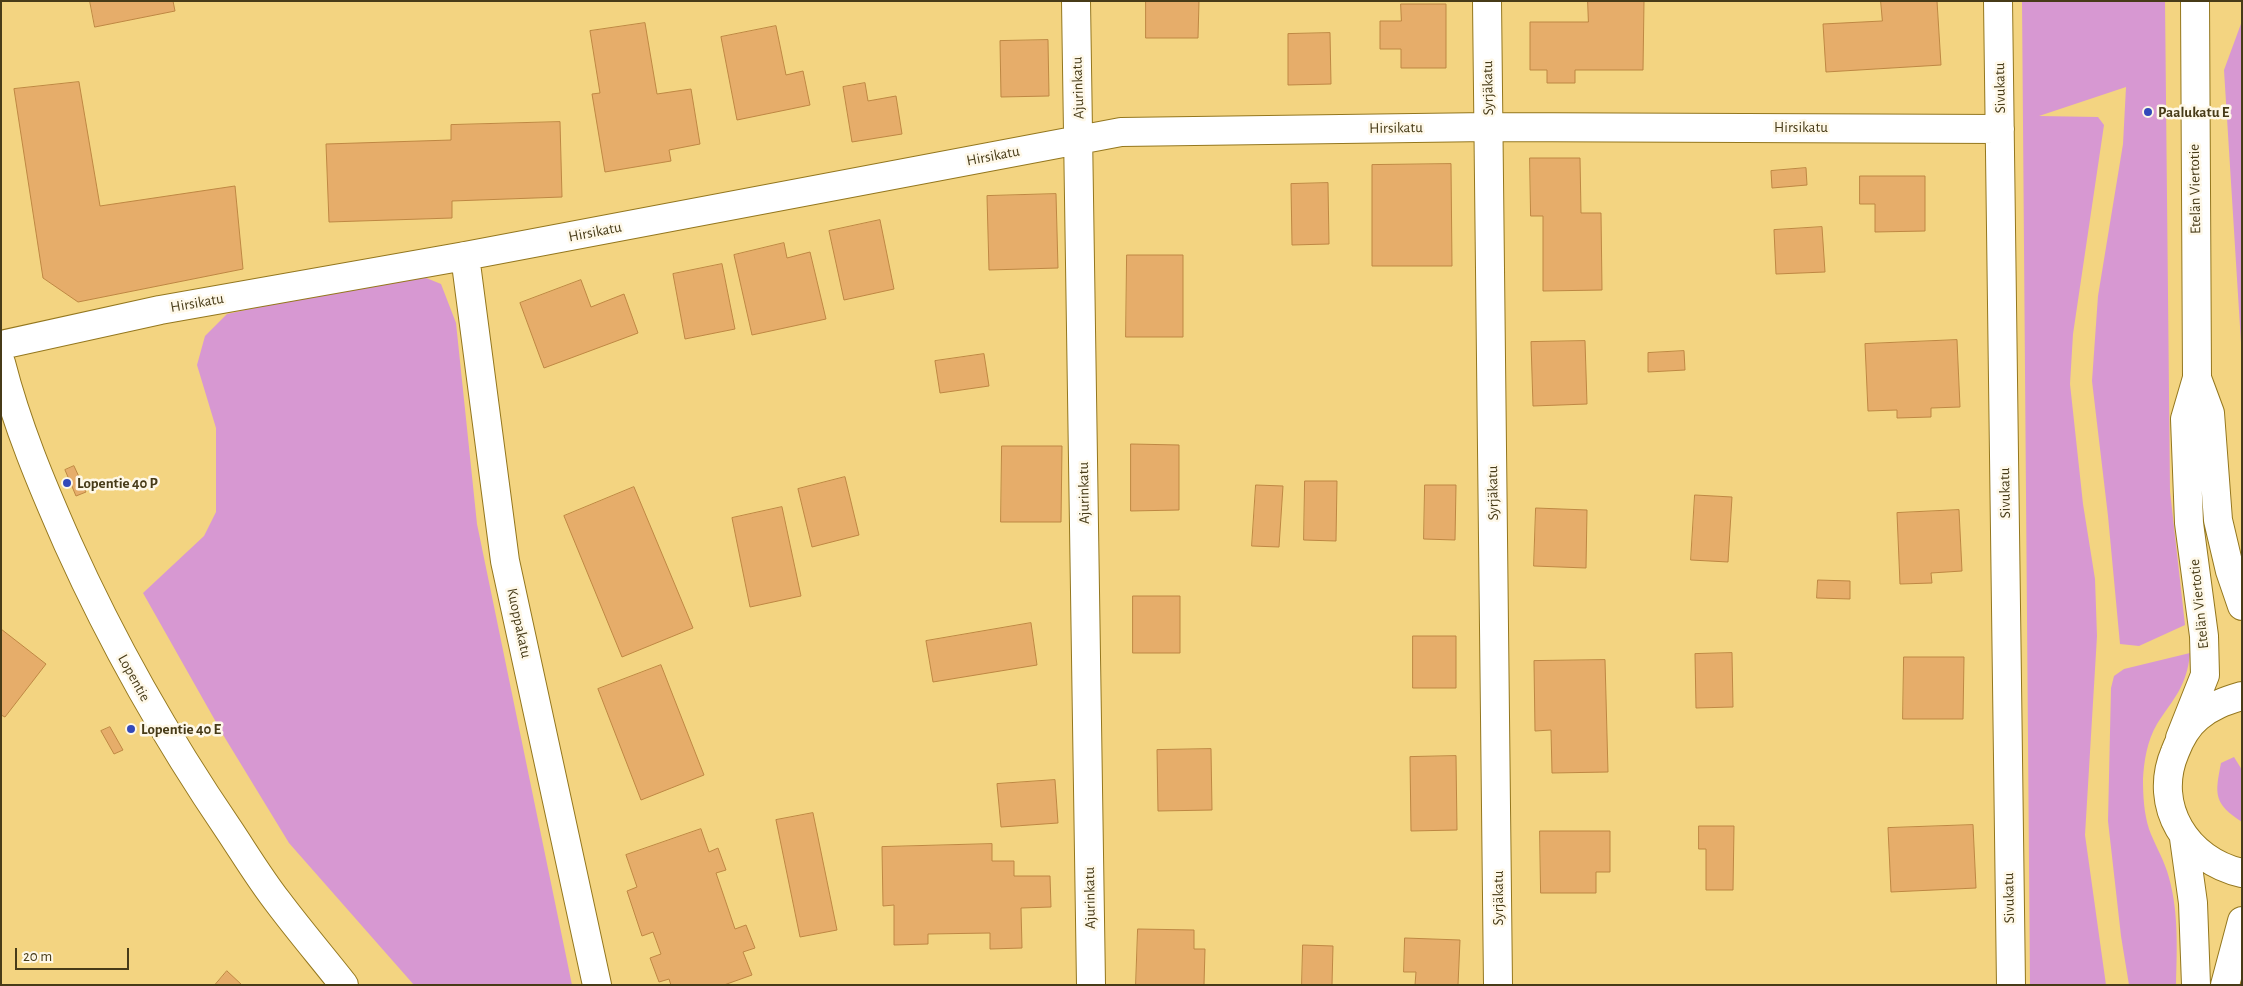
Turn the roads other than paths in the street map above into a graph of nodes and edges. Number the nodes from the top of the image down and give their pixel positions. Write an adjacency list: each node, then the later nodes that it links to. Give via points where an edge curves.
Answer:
1 (1076, 1): 7 (street, Ajurinkatu)
2 (1487, 1): 5 (street, Syrjäkatu)
3 (1998, 1): 6 (street, Sivukatu)
4 (2195, 1): 11 (street, Etelän Viertotie)
5 (1488, 127): 6 (street, Hirsikatu); 7 (street, Hirsikatu, via 1121,132); 22 (street, Syrjäkatu)
6 (2000, 129): 23 (street, Sivukatu)
7 (1080, 140): 8 (street, Hirsikatu); 21 (street, Ajurinkatu)
8 (465, 256): 9 (street, Hirsikatu, via 160,310); 20 (street, Kuoppakatu, via 506,561)
9 (1, 345)
10 (1, 363): 12 (street, Lopentie)
11 (2197, 378): 13 (street, Etelän Viertotie, via 2210,413 2218,520); 15 (street, Etelän Viertotie, via 2185,419 2189,523 2204,636 2205,675)
12 (6, 405): 19 (street, Lopentie, via 92,597 154,714 277,902)
13 (2242, 606)
14 (2242, 696): 15 (street, via 2218,703 2203,713)
15 (2180, 738): 16 (street, Etelän Viertotie, via 2170,762 2168,789 2172,814)
16 (2184, 838): 17 (street, via 2202,857 2225,870); 24 (street, via 2193,903)
17 (2242, 873)
18 (2242, 921): 25 (street)
19 (344, 985)
20 (597, 985)
21 (1091, 985)
22 (1498, 985)
23 (2010, 985)
24 (2196, 985)
25 (2225, 985)

